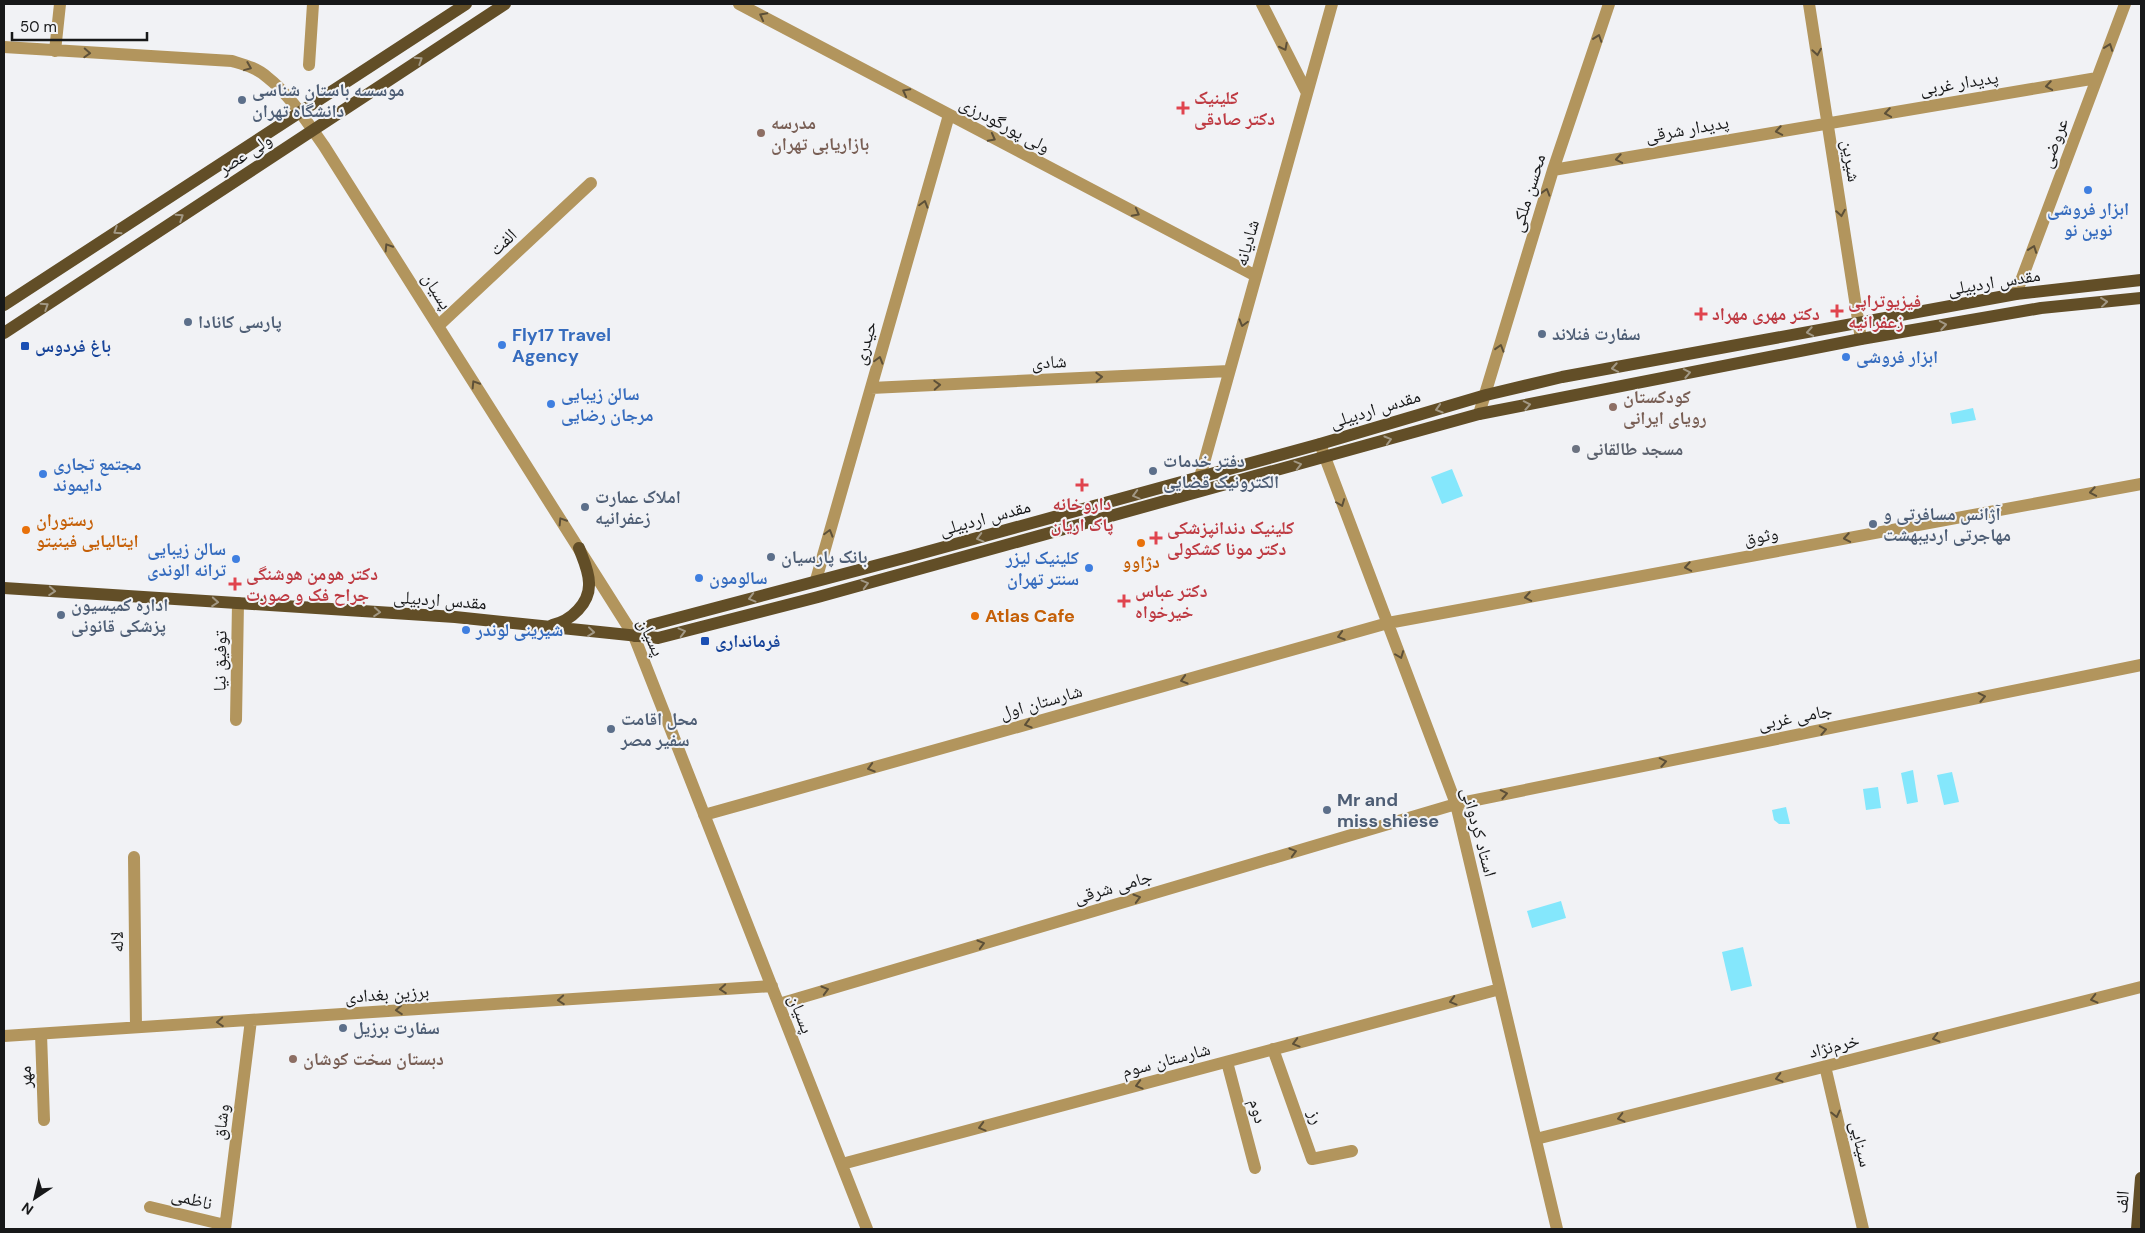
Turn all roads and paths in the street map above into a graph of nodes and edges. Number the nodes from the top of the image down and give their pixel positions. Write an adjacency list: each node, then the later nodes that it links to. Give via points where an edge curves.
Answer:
1 (60, 4): 12 (street)
2 (313, 4): 13 (street)
3 (466, 4): 16 (main road, ولی عصر)
4 (505, 4): 28 (main road, ولی عصر, one-way to 4)
5 (739, 4): 17 (street, ولی پورگودرزی, one-way to 5)
6 (1262, 4): 15 (street, one-way to 15)
7 (1332, 4): 15 (street, شادیانه)
8 (1609, 4): 19 (street, محسن ملکی, one-way to 8)
9 (1809, 4): 18 (street, شیرین, one-way to 18)
10 (2125, 4): 14 (street, عروضی, one-way to 10)
11 (4, 47): 12 (street, پسیان)
12 (55, 51): 16 (street, پسیان, one-way to 16, via 232,61 252,67 267,77)
13 (309, 65)
14 (2097, 78): 18 (street, پدیدار غربی, one-way to 18); 23 (street, عروضی, one-way to 14)
15 (1307, 93): 21 (street, شادیانه)
16 (300, 112): 25 (main road, ولی عصر, one-way to 25); 27 (street, پسیان, one-way to 16)
17 (949, 115): 21 (street, ولی پورگودرزی, one-way to 21); 31 (street, حیدری, one-way to 17)
18 (1828, 123): 19 (street, پدیدار شرقی, one-way to 19); 26 (street, شیرین, one-way to 26)
19 (1553, 170): 32 (street, محسن ملکی, one-way to 19)
20 (591, 183): 27 (street, الفت)
21 (1256, 276): 30 (street, شادیانه, one-way to 30)
22 (2141, 280): 23 (main road, مقدس اردبیلی)
23 (2016, 294): 26 (main road, مقدس اردبیلی)
24 (2141, 298): 29 (main road, مقدس اردبیلی, one-way to 24, via 2041,308)
25 (4, 305)
26 (1858, 323): 29 (street, شیرین); 32 (main road, مقدس اردبیلی, one-way to 32)
27 (438, 326): 39 (street, پسیان, one-way to 27)
28 (4, 332)
29 (1861, 339): 33 (main road, مقدس اردبیلی, one-way to 29)
30 (1229, 371): 31 (street, شادی, one-way to 30); 36 (street, شادیانه)
31 (871, 388): 40 (street, حیدری, one-way to 31)
32 (1486, 395): 33 (street, محسن ملکی); 34 (main road, مقدس اردبیلی, one-way to 34)
33 (1480, 414): 35 (main road, مقدس اردبیلی, one-way to 33)
34 (1320, 444): 35 (street, استاد کردوانی); 36 (main road, مقدس اردبیلی)
35 (1324, 458): 38 (main road, مقدس اردبیلی, one-way to 35); 44 (street, استاد کردوانی, one-way to 44)
36 (1200, 477): 38 (street, شادیانه); 40 (main road, مقدس اردبیلی, one-way to 40)
37 (2141, 484): 44 (street, وثوق, one-way to 44)
38 (1201, 492): 42 (main road, مقدس اردبیلی, one-way to 38)
39 (578, 548): 45 (main road, via 589,583 584,601 566,620); 46 (street, پسیان)
40 (816, 580): 42 (main road); 46 (main road, مقدس اردبیلی, one-way to 46, via 651,625)
41 (4, 588): 43 (main road, مقدس اردبیلی, one-way to 43)
42 (818, 597): 46 (main road, مقدس اردبیلی, one-way to 42, via 658,638)
43 (238, 603): 45 (main road, مقدس اردبیلی, one-way to 45); 48 (street, توفیق نیا)
44 (1388, 623): 49 (street, استاد کردوانی, one-way to 49); 50 (street, شارستان اول, one-way to 50)
45 (540, 626): 46 (main road, مقدس اردبیلی, one-way to 46)
46 (634, 636): 50 (street, پسیان)
47 (2141, 665): 49 (street, جامی غربی, one-way to 47)
48 (236, 720)
49 (1456, 804): 54 (street, استاد کردوانی); 55 (street, جامی شرقی, one-way to 49)
50 (704, 815): 52 (street, پسیان)
51 (134, 857): 57 (street, لاله)
52 (772, 986): 55 (street, پسیان); 56 (street, برزین بغدادی, one-way to 56)
53 (2141, 987): 62 (street, خرم‌نژاد, one-way to 62)
54 (1500, 989): 60 (street, شارستان سوم, one-way to 60); 64 (street, استاد کردوانی)
55 (779, 1004): 66 (street, پسیان)
56 (251, 1020): 57 (street, برزین بغدادی, one-way to 57); 70 (street, وشاق)
57 (136, 1027): 58 (street, برزین بغدادی)
58 (41, 1034): 59 (street, برزین بغدادی); 63 (street, مهر)
59 (4, 1036)
60 (1273, 1049): 61 (street, شارستان سوم); 65 (street, رز, via 1312,1158)
61 (1227, 1062): 66 (street, شارستان سوم, one-way to 66); 67 (street, دوم)
62 (1824, 1066): 64 (street, خرم‌نژاد, one-way to 64); 73 (street, سینایی, one-way to 73)
63 (44, 1120)
64 (1536, 1139): 72 (street, استاد کردوانی)
65 (1352, 1152)
66 (842, 1164): 71 (street, پسیان)
67 (1255, 1168)
68 (2141, 1178): 74 (main road, الف)
69 (150, 1206): 70 (street, ناظمی)
70 (225, 1227)
71 (867, 1229)
72 (1557, 1229)
73 (1863, 1229)
74 (2137, 1229)

